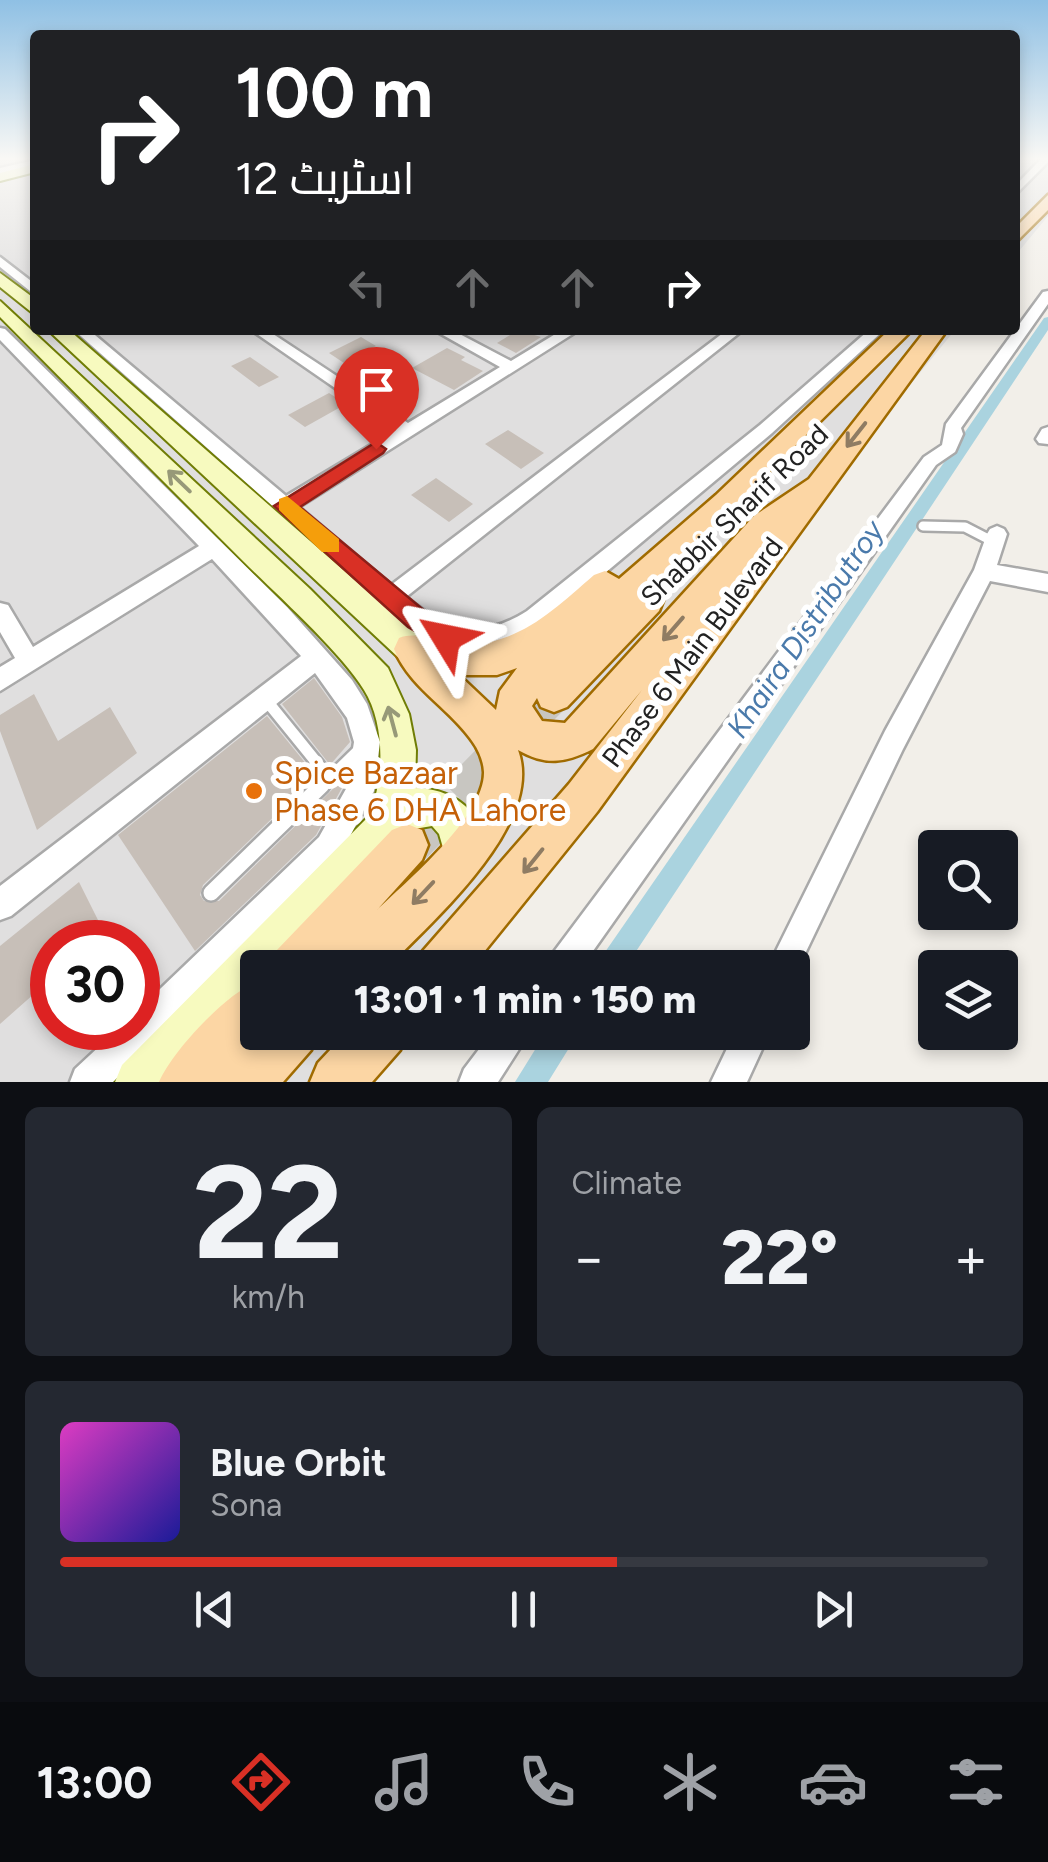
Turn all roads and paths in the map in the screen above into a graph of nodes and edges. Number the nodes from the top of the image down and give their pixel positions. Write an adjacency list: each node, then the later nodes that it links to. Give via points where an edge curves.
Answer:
1 (1040, 209): 2 (main road)
2 (1020, 232)
3 (0, 260): 5 (street)
4 (30, 274): 5 (street)
5 (5, 286): 6 (street); 8 (main road); 9 (main road, one-way to 5)
6 (30, 290)
7 (1048, 295): 11 (street)
8 (30, 305)
9 (30, 314)
10 (0, 332): 31 (street)
11 (1020, 334)
12 (48, 335): 36 (main road, one-way to 12)
13 (64, 335): 32 (main road)
14 (87, 335): 28 (street)
15 (265, 335): 25 (street)
16 (450, 335): 24 (street)
17 (564, 335): 24 (street)
18 (730, 335): 35 (street)
19 (871, 335): 35 (street, via 766,430 522,628 484,640 446,638)
20 (900, 335): 26 (main road)
21 (901, 335): 42 (main road, Shabbir Sharif Road, via 785,469)
22 (933, 335): 27 (main road, Phase 6 Main Bulevard, one-way to 27)
23 (1019, 335): 53 (street, via 952,428 950,448 930,461)
24 (511, 367): 25 (street)
25 (407, 430): 28 (street)
26 (767, 459): 27 (main road, one-way to 26, via 764,524 579,736 549,744 527,735 513,704 527,682); 38 (main road, via 531,646 491,662 467,663)
27 (815, 487): 52 (main road, Phase 6 Main Bulevard, one-way to 52, via 582,798)
28 (285, 506): 32 (street)
29 (923, 526): 30 (lane, via 966,526)
30 (996, 538): 33 (street)
31 (213, 548): 36 (street); 40 (street)
32 (336, 566): 35 (street); 38 (main road)
33 (984, 571): 34 (street); 54 (street)
34 (1048, 583)
35 (391, 597)
36 (289, 606): 39 (street); 46 (main road, one-way to 36, via 392,714 376,678)
37 (0, 612): 40 (street)
38 (411, 648): 47 (main road, via 500,751 500,796)
39 (316, 658): 43 (street); 44 (street, via 351,700)
40 (30, 662): 41 (street)
41 (0, 680)
42 (554, 695)
43 (266, 700): 45 (lane); 49 (street)
44 (367, 742): 45 (lane); 55 (street, via 360,791 329,848)
45 (330, 780): 48 (lane)
46 (398, 831): 47 (main road, via 414,807 440,807 456,824); 50 (main road); 55 (main road, via 357,860)
47 (462, 851): 51 (main road, one-way to 51)
48 (211, 894)
49 (0, 905)
50 (307, 950)
51 (371, 950)
52 (455, 950)
53 (574, 950)
54 (793, 950)
55 (220, 998): 60 (street); 61 (main road); 62 (main road)
56 (276, 1050): 63 (main road)
57 (366, 1050): 64 (main road)
58 (500, 1050): 65 (street)
59 (745, 1050): 66 (street)
60 (88, 1082)
61 (138, 1082)
62 (186, 1082)
63 (247, 1082)
64 (337, 1082)
65 (477, 1082)
66 (730, 1082)

